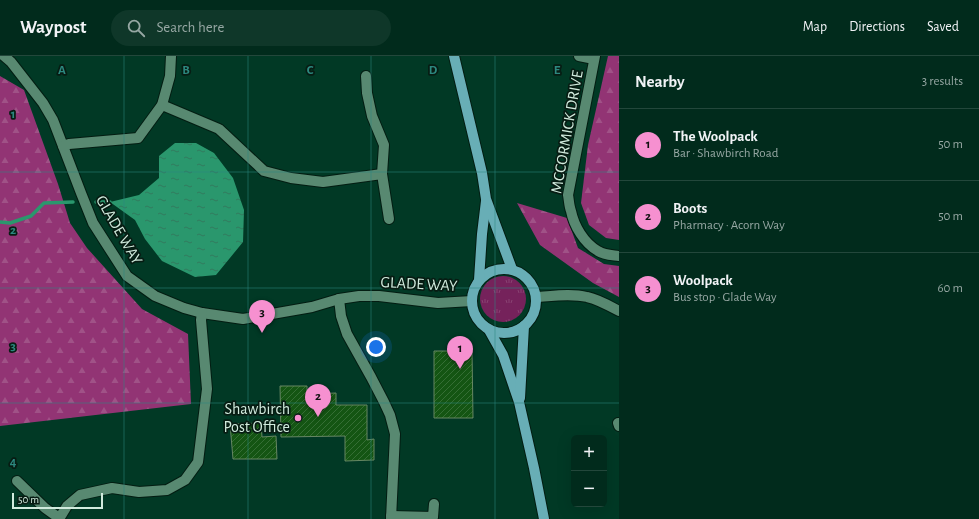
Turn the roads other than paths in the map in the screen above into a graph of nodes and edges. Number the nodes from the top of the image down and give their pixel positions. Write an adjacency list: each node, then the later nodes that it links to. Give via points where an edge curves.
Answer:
1 (4, 56): 8 (street, GLADE WAY, via 12,62 44,103)
2 (171, 56): 7 (street, via 170,76)
3 (454, 56): 10 (main road)
4 (579, 56): 5 (street, MCCORMICK DRIVE)
5 (595, 58): 12 (street, MCCORMICK DRIVE, via 568,195 575,224 588,243 598,252)
6 (366, 76): 9 (street, via 372,116 384,145)
7 (162, 105): 8 (street, via 138,138); 9 (street, via 219,129 264,171 323,182)
8 (63, 146): 19 (street, GLADE WAY, via 93,222 127,276 155,296)
9 (382, 174): 11 (street)
10 (486, 199): 13 (main road); 14 (main road)
11 (389, 219)
12 (619, 256)
13 (512, 269): 14 (main road, via 494,270); 15 (main road, via 531,282)
14 (480, 280): 17 (main road, via 475,286)
15 (536, 296): 18 (street, via 588,297); 20 (main road, via 536,308 532,318)
16 (339, 299): 17 (street, GLADE WAY, via 379,296 438,303); 19 (street, GLADE WAY, via 312,307 243,319); 26 (street, via 347,334 384,402 395,434)
17 (472, 301): 21 (main road, via 477,318)
18 (619, 312)
19 (202, 313): 27 (street, via 207,389 198,462 185,480 167,490 140,492 112,488 80,495 67,506)
20 (524, 326): 21 (main road, via 507,333); 22 (main road)
21 (489, 330): 22 (main road, via 503,355)
22 (519, 402): 25 (main road)
23 (17, 482): 27 (street)
24 (434, 504): 26 (street, via 433,518)
25 (544, 515)
26 (391, 518)
27 (59, 519)

